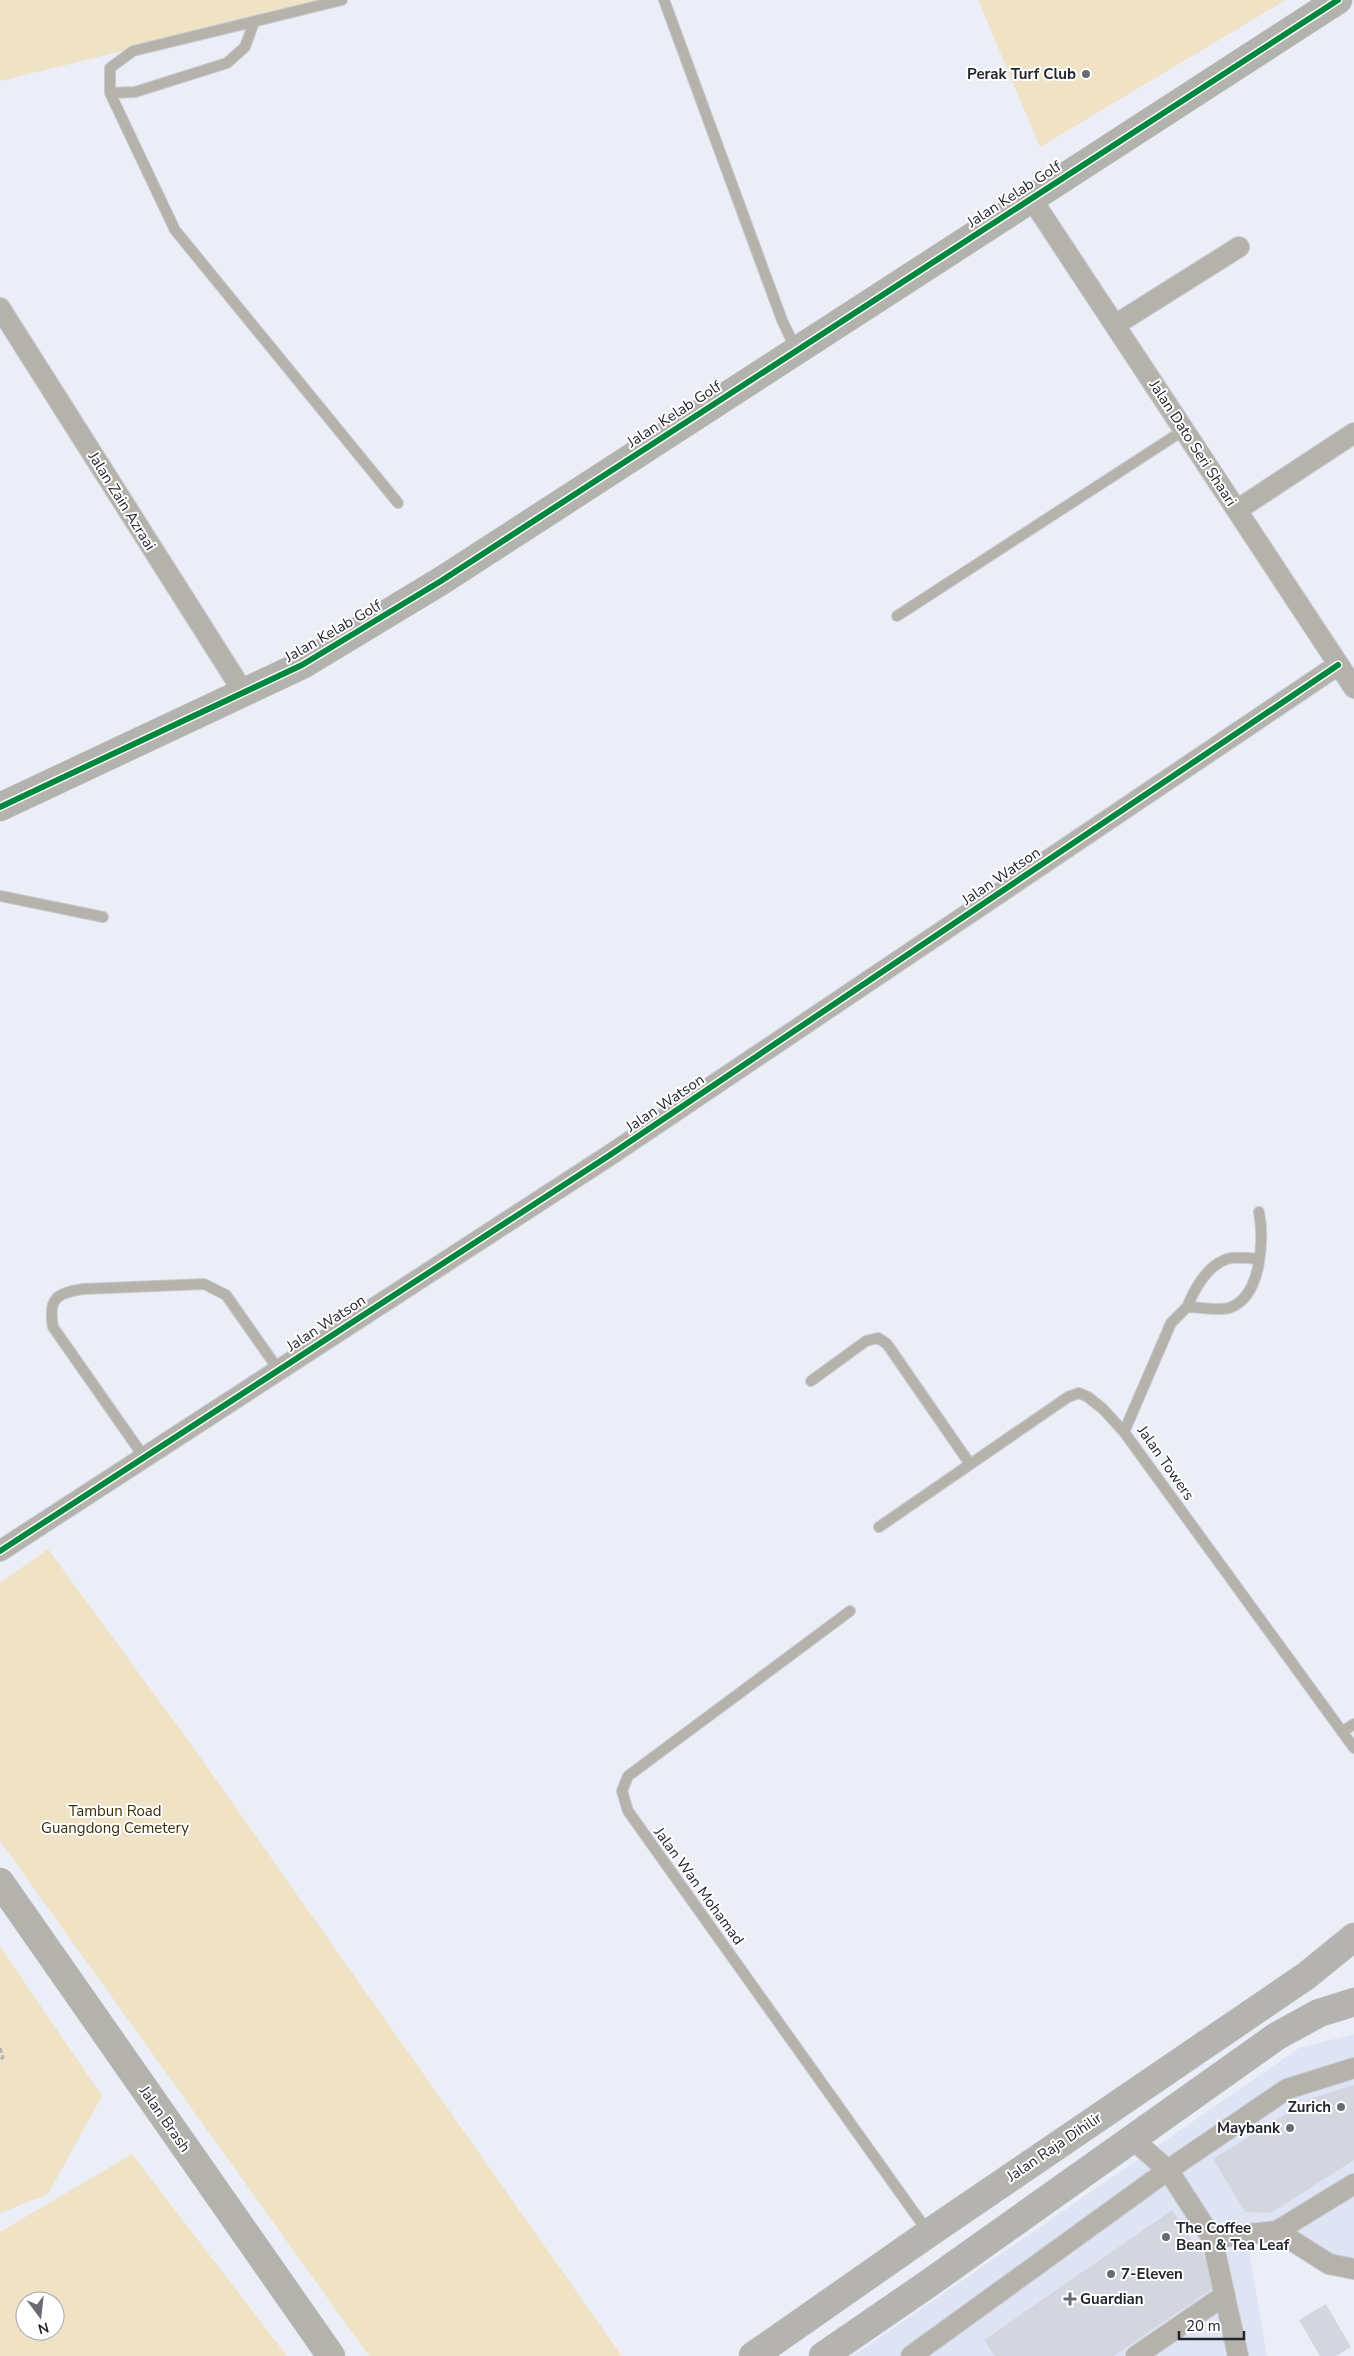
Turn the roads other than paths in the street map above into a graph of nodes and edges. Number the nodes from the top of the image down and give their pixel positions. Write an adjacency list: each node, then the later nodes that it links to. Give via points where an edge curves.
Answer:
1 (342, 0): 4 (lane)
2 (664, 0): 10 (lane, via 782,320)
3 (1338, 0): 6 (street, Jalan Kelab Golf)
4 (254, 22): 5 (lane, via 245,47 227,64 136,92); 5 (lane, via 133,51 110,68)
5 (110, 92): 13 (lane, via 175,230)
6 (1031, 198): 9 (street, Jalan Dato Seri Shaari); 10 (street, Jalan Kelab Golf)
7 (1239, 247): 9 (street)
8 (0, 308): 18 (street, Jalan Zain Azraai)
9 (1115, 326): 11 (street, Jalan Dato Seri Shaari)
10 (796, 350): 18 (street, Jalan Kelab Golf, via 441,581 302,665)
11 (1184, 430): 14 (street, Jalan Dato Seri Shaari); 15 (lane)
12 (1354, 434): 14 (street)
13 (398, 503)
14 (1237, 510): 16 (street, Jalan Dato Seri Shaari)
15 (897, 616)
16 (1338, 665): 17 (street, Jalan Dato Seri Shaari); 25 (street, Jalan Watson, via 610,1155)
17 (1354, 688)
18 (244, 694): 19 (street, Jalan Kelab Golf)
19 (0, 807)
20 (0, 896): 21 (lane)
21 (103, 917)
22 (1259, 1212): 23 (lane, via 1262,1231)
23 (1259, 1259): 24 (lane, Jalan Towers, via 1222,1260 1210,1268); 24 (lane, via 1252,1287 1240,1303 1227,1309)
24 (1186, 1307): 27 (lane, Jalan Towers, via 1171,1323)
25 (278, 1369): 28 (street, Jalan Watson); 28 (lane, via 226,1295 204,1284 83,1289 58,1296 50,1314 52,1327)
26 (811, 1381): 29 (lane, via 866,1341 878,1338 887,1344)
27 (1124, 1432): 29 (lane, via 1103,1409 1079,1393 1068,1397); 34 (lane, Jalan Towers)
28 (144, 1457): 31 (street, Jalan Watson)
29 (970, 1464): 30 (lane)
30 (879, 1527)
31 (0, 1551)
32 (850, 1611): 44 (lane, Jalan Wan Mohamad, via 628,1776 622,1791 628,1811)
33 (1354, 1724): 34 (lane)
34 (1342, 1732): 35 (lane, Jalan Towers)
35 (1354, 1748)
36 (0, 1882): 48 (street, Jalan Brash)
37 (1354, 1937): 44 (main road, Jalan Raja Dihilir, via 1306,1976)
38 (1354, 2002): 40 (main road, via 1319,2013 1277,2036)
39 (1354, 2068): 41 (street, via 1287,2088)
40 (1132, 2139): 41 (street); 50 (main road)
41 (1168, 2170): 45 (street); 51 (street)
42 (1354, 2184): 43 (street)
43 (1277, 2231): 45 (street); 46 (street, via 1329,2264)
44 (929, 2232): 49 (main road, Jalan Raja Dihilir)
45 (1212, 2238): 47 (street)
46 (1354, 2269)
47 (1225, 2295): 52 (street); 53 (street)
48 (331, 2356)
49 (753, 2356)
50 (823, 2356)
51 (911, 2356)
52 (1136, 2356)
53 (1238, 2356)

